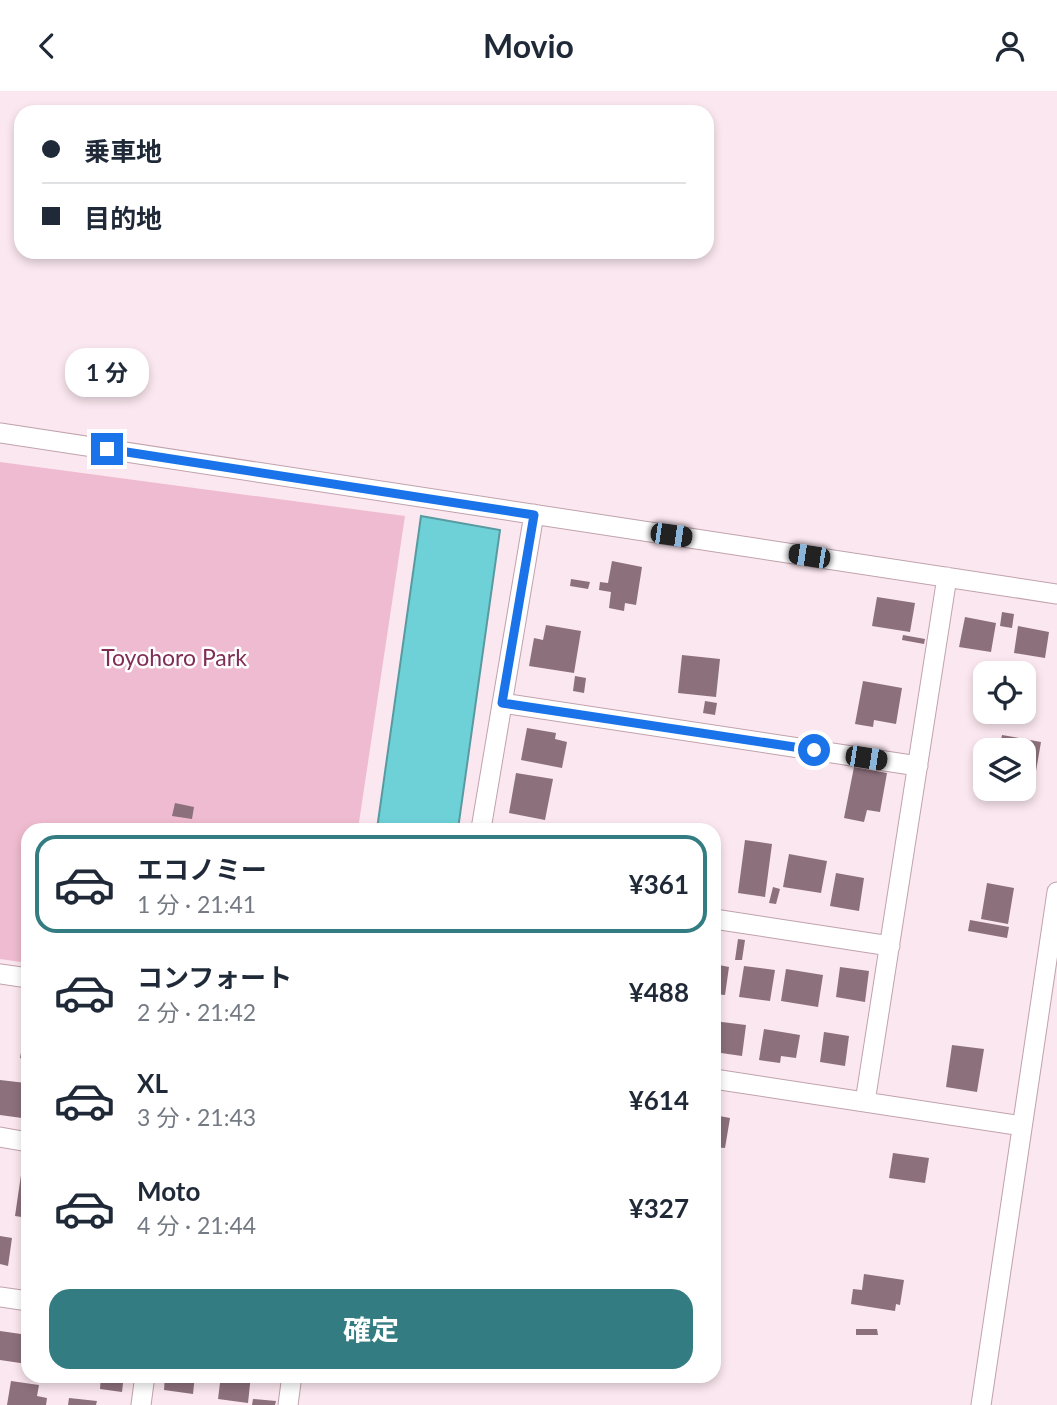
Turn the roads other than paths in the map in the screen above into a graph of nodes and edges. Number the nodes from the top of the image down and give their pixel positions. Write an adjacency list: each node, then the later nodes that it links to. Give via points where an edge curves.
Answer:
1 (0, 433): 2 (street)
2 (534, 515): 3 (street); 5 (street)
3 (947, 577): 4 (street); 6 (street)
4 (1057, 594)
5 (502, 703): 6 (street); 7 (street)
6 (918, 766): 10 (street)
7 (482, 823)
8 (1057, 892): 15 (street)
9 (721, 920): 10 (street)
10 (890, 946): 14 (street)
11 (0, 974): 12 (street)
12 (21, 977)
13 (721, 1080): 14 (street)
14 (865, 1102): 15 (street)
15 (1022, 1126): 24 (street)
16 (0, 1137): 17 (street)
17 (21, 1141)
18 (0, 1297): 19 (street)
19 (21, 1300)
20 (144, 1383): 22 (street)
21 (291, 1383): 23 (street)
22 (141, 1405)
23 (288, 1405)
24 (981, 1405)

